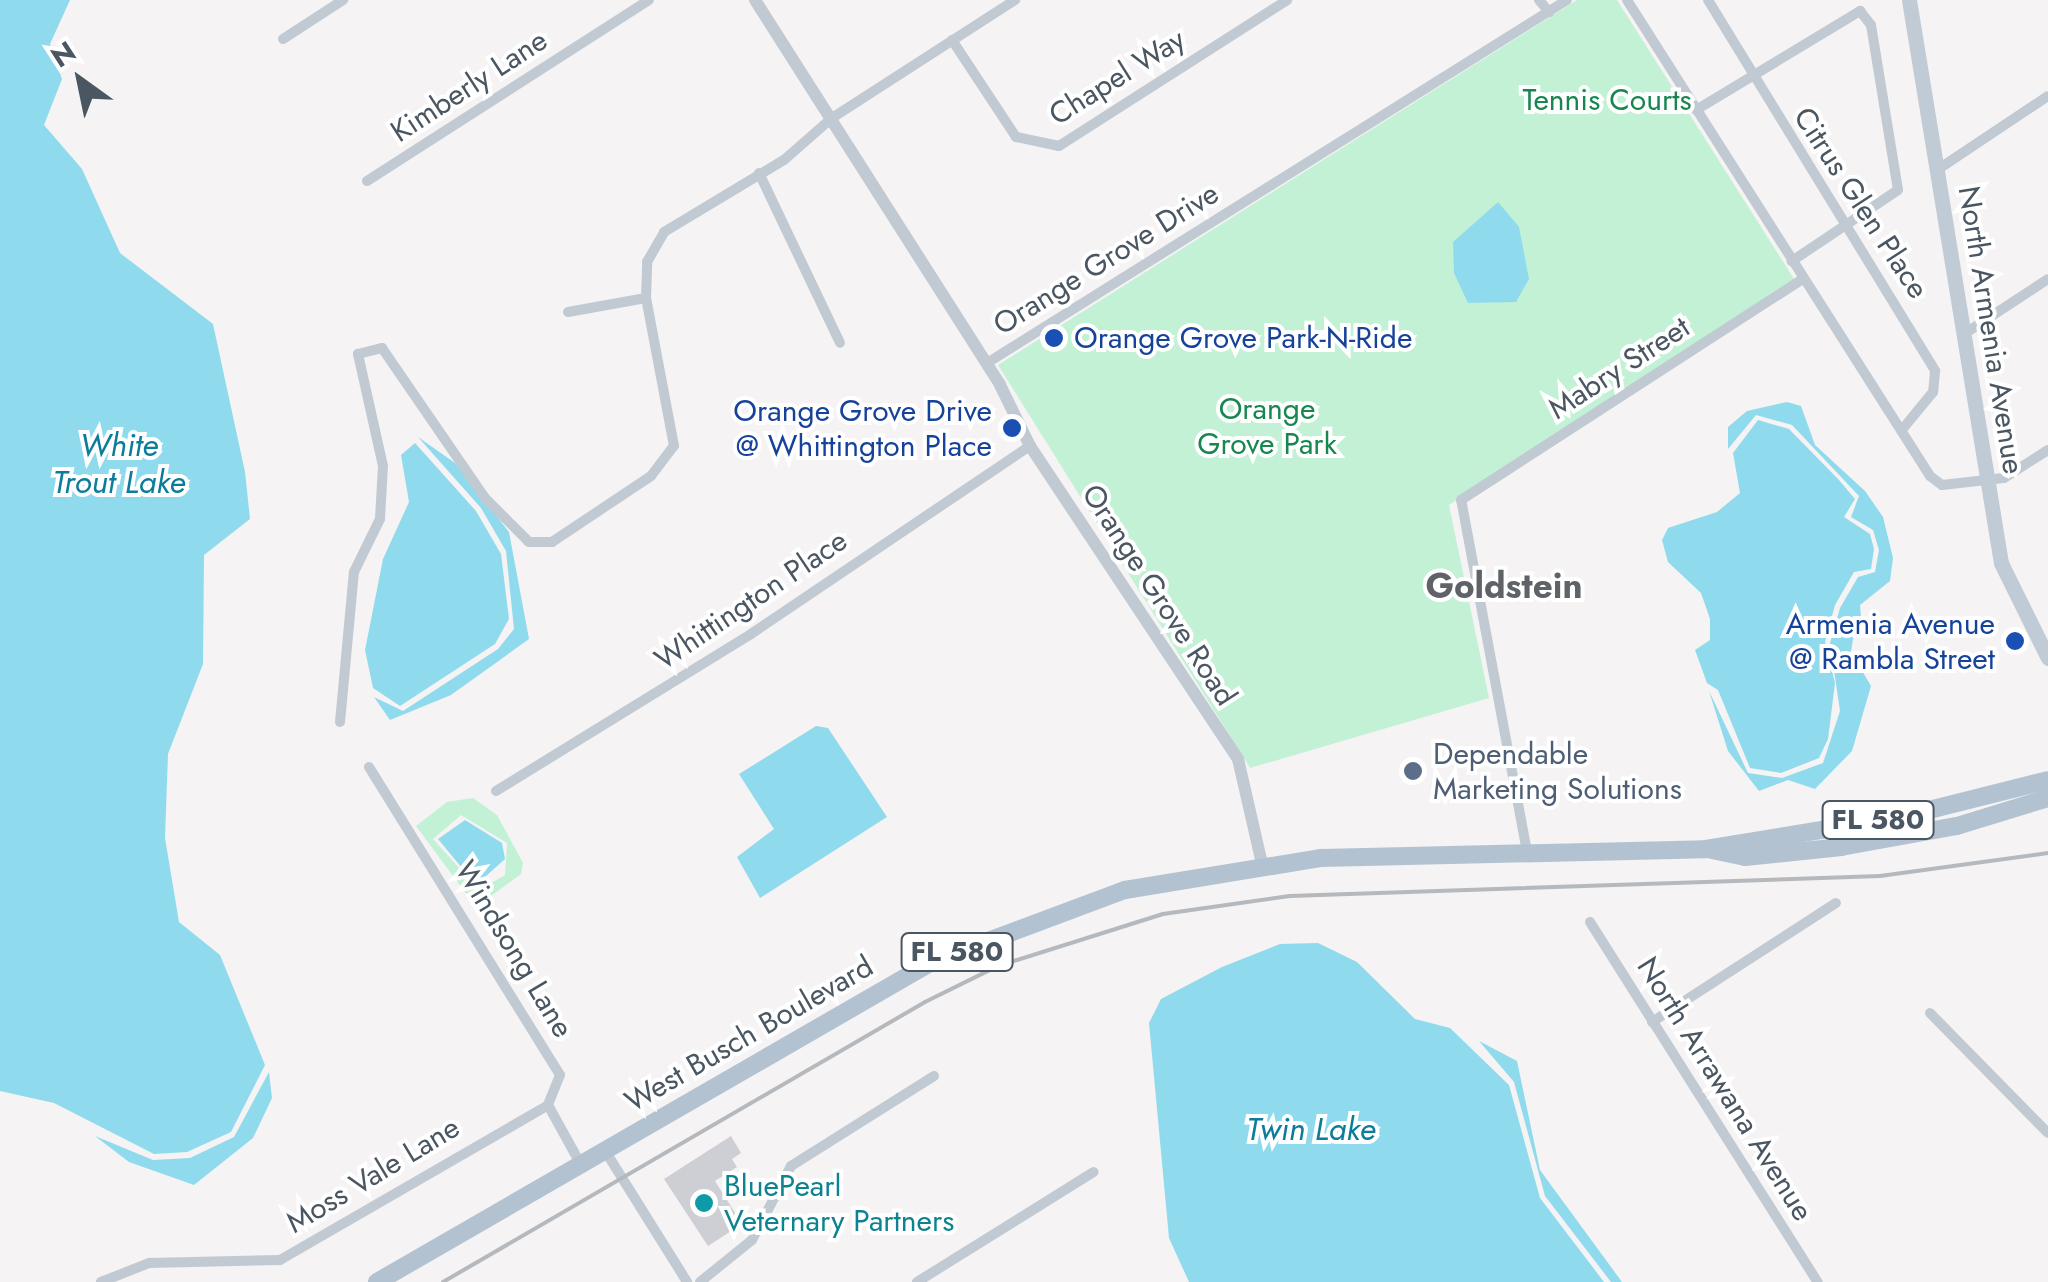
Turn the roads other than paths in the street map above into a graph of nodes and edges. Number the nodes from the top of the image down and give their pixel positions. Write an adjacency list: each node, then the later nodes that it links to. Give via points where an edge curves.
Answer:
1 (343, 0): 12 (street)
2 (649, 0): 20 (street, Kimberly Lane)
3 (755, 0): 17 (street, Orange Grove Drive)
4 (1015, 0): 13 (street)
5 (1287, 0): 13 (street, Chapel Way, via 1058,146 1016,136)
6 (1539, 0): 11 (street)
7 (1567, 0): 11 (street, Orange Grove Drive)
8 (1626, 0): 16 (street)
9 (1708, 0): 14 (street, Citrus Glen Place)
10 (1909, 0): 18 (main road, North Armenia Avenue)
11 (1549, 12): 29 (street, Orange Grove Drive)
12 (283, 38)
13 (952, 40): 17 (street)
14 (1750, 76): 16 (street); 21 (street, Citrus Glen Place); 21 (street, via 1860,11 1871,25 1898,190)
15 (2048, 96): 18 (street)
16 (1696, 110): 22 (street)
17 (832, 118): 19 (street); 29 (street, Orange Grove Drive)
18 (1937, 170): 27 (main road, North Armenia Avenue)
19 (759, 173): 25 (street, via 664,232 647,262); 28 (street)
20 (368, 181)
21 (1845, 227): 22 (street); 30 (street, Citrus Glen Place, via 1935,371 1933,392)
22 (1792, 262): 23 (street)
23 (1803, 279): 30 (street); 41 (street, Mabry Street, via 1461,500)
24 (2048, 279): 27 (street)
25 (646, 298): 26 (street); 35 (street, via 674,446 652,476 552,542 529,542 485,498 382,348 358,354 383,466 380,519 354,572)
26 (568, 312)
27 (1964, 334): 33 (main road, North Armenia Avenue)
28 (840, 343)
29 (987, 363): 31 (street, Orange Grove Road)
30 (1901, 431): 33 (street, via 1942,485)
31 (1030, 446): 38 (street, Whittington Place, via 751,634); 42 (street, Orange Grove Road, via 1238,759)
32 (2048, 450): 33 (street, via 2004,478)
33 (1987, 480): 34 (main road, North Armenia Avenue, via 2009,590)
34 (2046, 648)
35 (340, 722)
36 (369, 766): 48 (street, Windsong Lane, via 560,1075)
37 (2048, 780): 40 (main road, West Busch Boulevard / FL 580, via 1906,816)
38 (496, 790)
39 (2048, 798): 40 (main road, West Busch Boulevard, via 1957,826 1841,847 1745,856)
40 (1706, 849): 41 (main road, West Busch Boulevard / FL 580)
41 (1528, 858): 42 (main road, West Busch Boulevard / FL 580)
42 (1262, 864): 50 (main road, West Busch Boulevard / FL 580, via 1125,890 932,962)
43 (1836, 903): 46 (street)
44 (1590, 922): 46 (street, North Arrawana Avenue)
45 (1930, 1013): 49 (street)
46 (1652, 1022): 58 (street, North Arrawana Avenue)
47 (934, 1076): 56 (street, via 791,1166 752,1240)
48 (548, 1105): 51 (street); 53 (street, Moss Vale Lane, via 280,1260 149,1263)
49 (2048, 1133)
50 (604, 1149): 51 (main road, West Busch Boulevard / FL 580); 55 (street)
51 (580, 1163): 54 (main road, West Busch Boulevard / FL 580)
52 (1094, 1172): 57 (street)
53 (101, 1282)
54 (377, 1282)
55 (688, 1282)
56 (700, 1282)
57 (917, 1282)
58 (1818, 1282)

